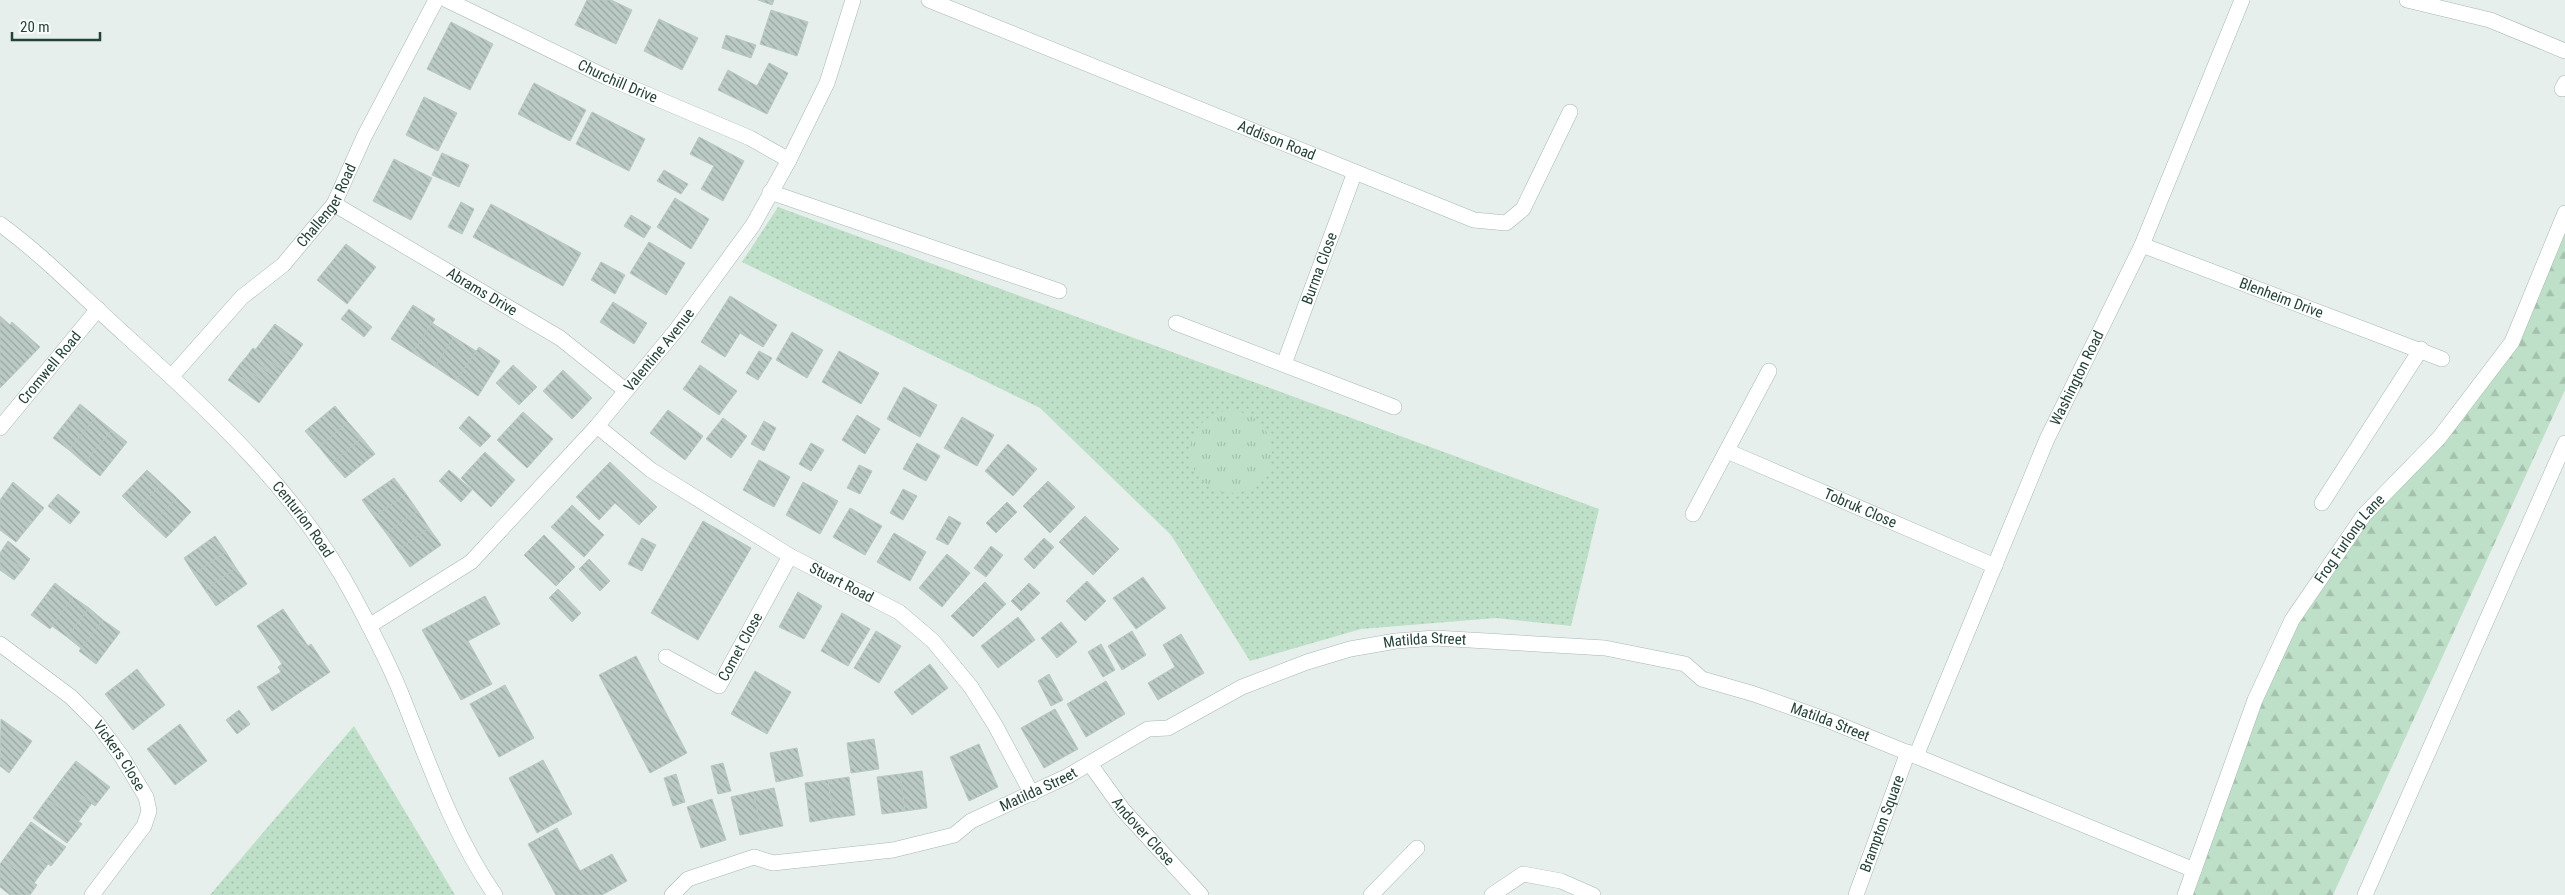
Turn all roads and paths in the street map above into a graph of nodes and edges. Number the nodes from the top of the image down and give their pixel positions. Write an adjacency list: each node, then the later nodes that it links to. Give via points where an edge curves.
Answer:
1 (436, 0): 12 (street, Challenger Road, via 364,137)
2 (447, 0): 9 (street, Churchill Drive, via 606,77 750,138)
3 (853, 0): 9 (street, Valentine Avenue, via 827,83)
4 (929, 0): 10 (street, Addison Road)
5 (2242, 0): 15 (street, Washington Road)
6 (2407, 0): 7 (street, via 2490,20)
7 (2565, 51)
8 (1570, 112): 10 (street, Addison Road, via 1523,209 1506,223 1474,220)
9 (789, 160): 11 (street, Valentine Avenue)
10 (1355, 172): 21 (street, Burma Close)
11 (770, 192): 16 (street); 24 (street, Valentine Avenue, via 753,225 677,330)
12 (334, 204): 23 (street, Challenger Road, via 283,265 242,298); 24 (street, Abrams Drive, via 560,338)
13 (2565, 213): 41 (street, Frog Furlong Lane, via 2512,342 2439,438 2364,515 2292,620 2255,700)
14 (0, 224): 17 (street, Centurion Road, via 20,238)
15 (2142, 245): 19 (street, Blenheim Drive); 33 (street, Washington Road, via 2047,439)
16 (1059, 291)
17 (98, 309): 23 (street, Centurion Road); 27 (street, Cromwell Road)
18 (1176, 323): 21 (street)
19 (2421, 349): 20 (street, Blenheim Drive); 30 (street)
20 (2442, 359)
21 (1284, 364): 25 (street)
22 (1769, 371): 29 (street)
23 (172, 376): 34 (street, Centurion Road, via 242,444 299,512 354,596)
24 (625, 390): 26 (street, Valentine Avenue)
25 (1394, 407)
26 (597, 426): 32 (street, Stuart Road, via 651,470); 34 (street, Valentine Avenue, via 472,562)
27 (0, 428)
28 (2565, 443): 51 (street)
29 (1727, 451): 31 (street); 33 (street, Tobruk Close)
30 (2322, 503)
31 (1693, 514)
32 (790, 556): 36 (street, Comet Close, via 719,686); 39 (street, Stuart Road, via 899,612 933,640 995,724)
33 (1995, 566): 37 (street, Washington Road)
34 (369, 626): 43 (street, Centurion Road, via 400,691 436,782 470,853)
35 (0, 644): 42 (street, Vickers Close, via 71,697 97,723 146,797 149,811 144,826)
36 (666, 657)
37 (1912, 754): 38 (street, Matilda Street, via 1789,706 1702,679 1685,664 1605,648 1435,638 1386,642 1307,662 1242,687 1168,728 1148,729); 41 (street, Matilda Street); 49 (street, Brampton Square)
38 (1090, 764): 39 (street, Matilda Street); 45 (street, Andover Close, via 1123,810)
39 (1032, 794): 44 (street, Matilda Street, via 971,821 954,835 893,850 773,863 754,857 688,879)
40 (1417, 848): 46 (street)
41 (2194, 870): 50 (street, Frog Furlong Lane)
42 (92, 895)
43 (495, 895)
44 (672, 895)
45 (1201, 895)
46 (1372, 895)
47 (1492, 895): 48 (street, via 1523,874 1561,882)
48 (1593, 895)
49 (1856, 895)
50 (2185, 895)
51 (2365, 895)

